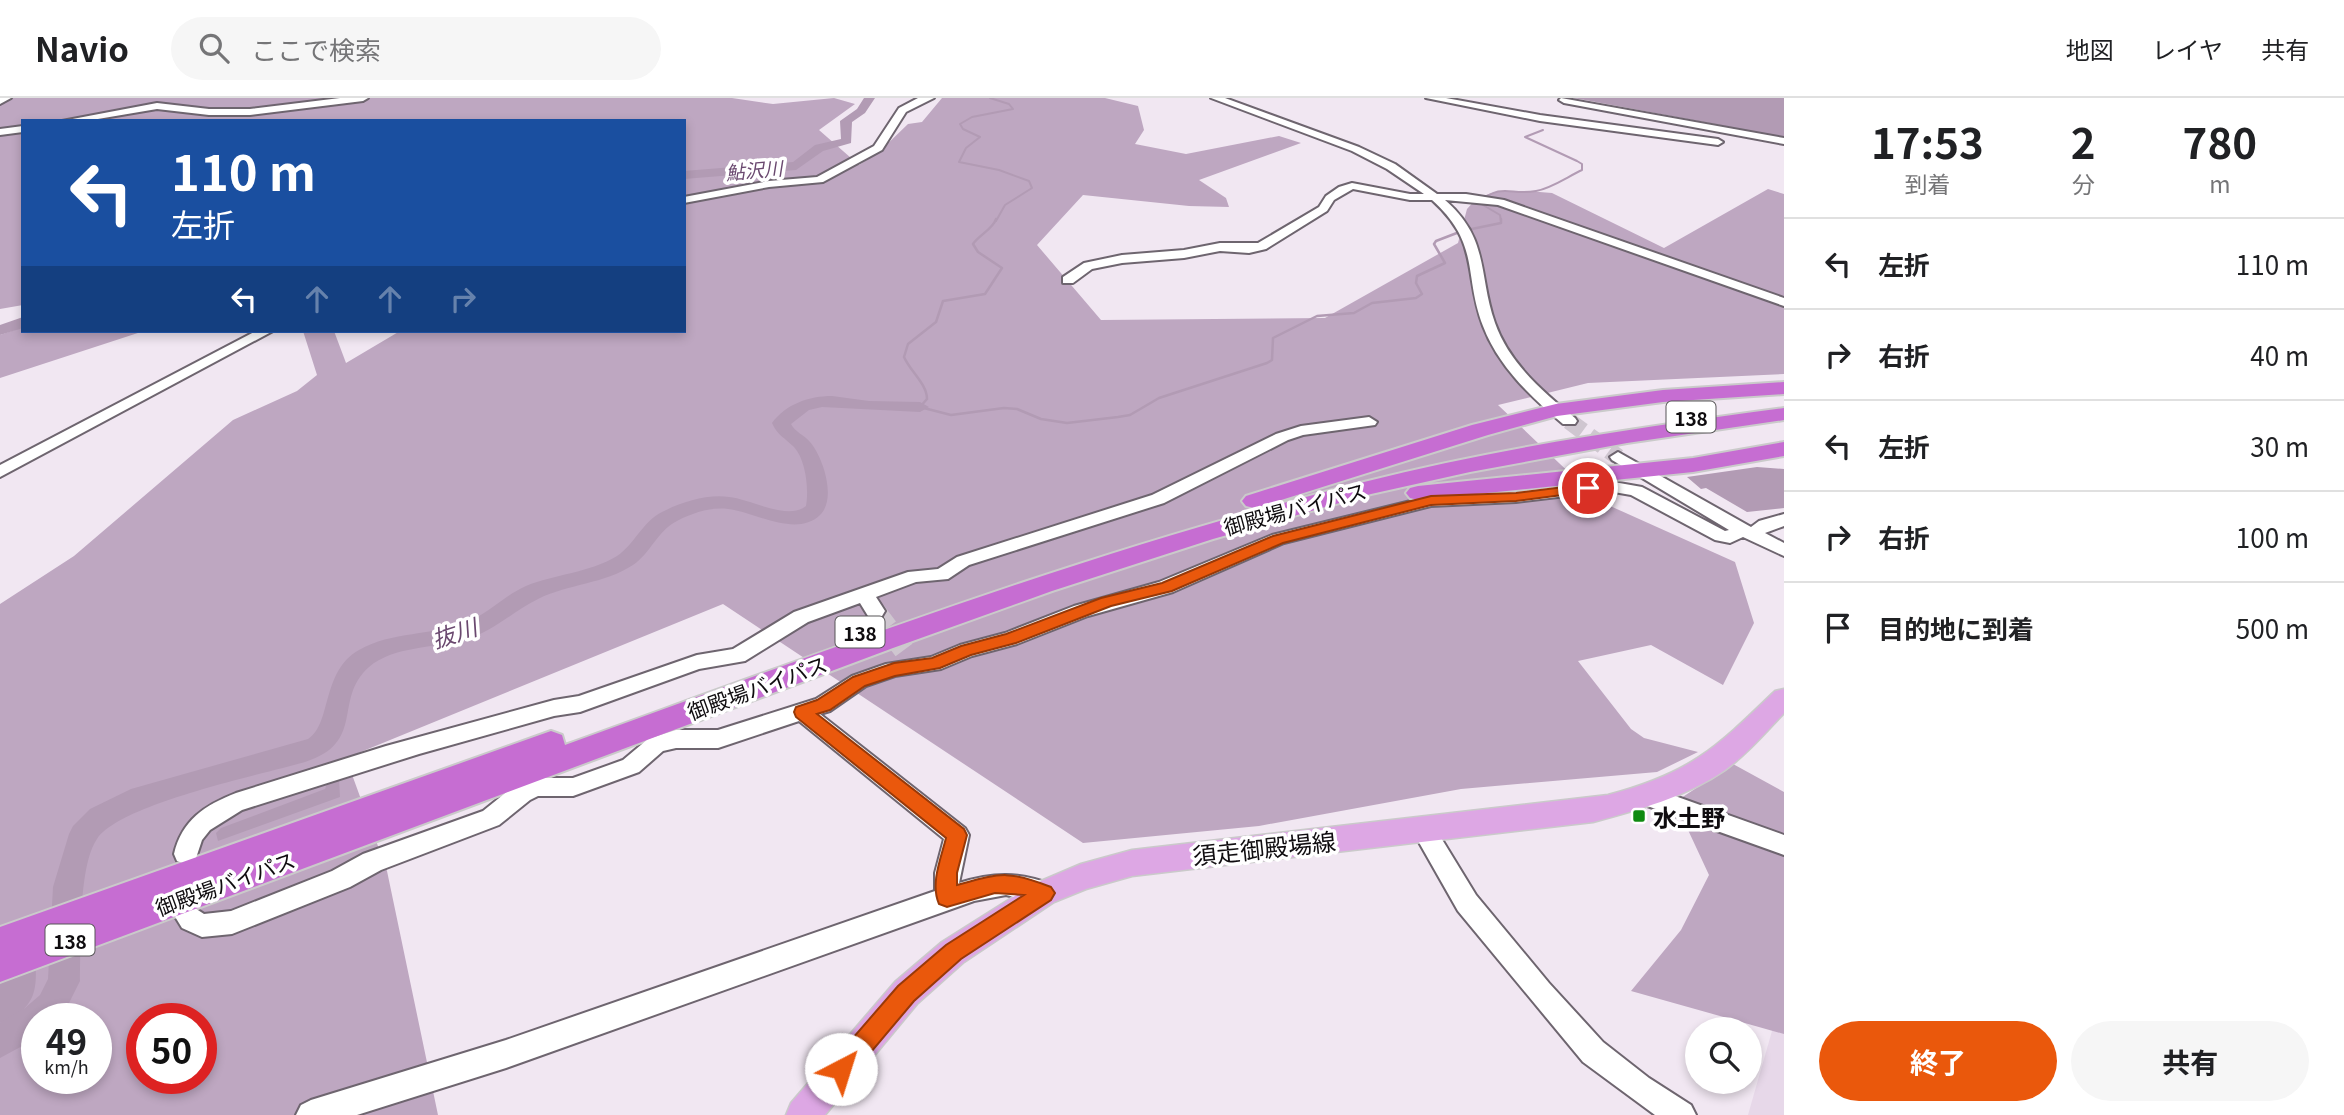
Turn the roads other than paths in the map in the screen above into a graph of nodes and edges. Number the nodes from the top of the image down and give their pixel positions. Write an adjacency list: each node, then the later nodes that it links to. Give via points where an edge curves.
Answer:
1 (6, 98): 7 (street)
2 (363, 98): 8 (street, via 250,112 157,106)
3 (929, 98): 17 (street, via 902,110 878,148 818,180)
4 (1216, 98): 16 (street, via 1366,155)
5 (1431, 98): 13 (street)
6 (1560, 99): 11 (street); 12 (street)
7 (0, 101)
8 (79, 119)
9 (21, 129): 10 (street)
10 (0, 132)
11 (1695, 137)
12 (1784, 141)
13 (1718, 142)
14 (1771, 148): 15 (street)
15 (1784, 149)
16 (1436, 197): 18 (street, via 1410,197 1357,186 1343,189 1323,209 1262,246 1122,259 1088,266); 19 (street, via 1513,205); 24 (street, via 1473,246 1485,312 1496,341 1510,362)
17 (686, 200)
18 (1068, 280)
19 (1784, 302)
20 (262, 333): 28 (street)
21 (1784, 388): 24 (highway, via 1663,396)
22 (1784, 404): 26 (highway, 138)
23 (1784, 414): 26 (highway, 138)
24 (1563, 415): 31 (highway, via 1480,430)
25 (1369, 422): 40 (street, via 1282,437 1158,499 963,561 950,573 915,576 870,603 802,617 738,656 697,662 580,704 366,759 232,805 196,828 188,839)
26 (1609, 442): 29 (street); 31 (highway, 御殿場バイパス / 138, via 1359,478); 34 (highway, 御殿場バイパス / 138, via 1372,487)
27 (1784, 449): 29 (highway)
28 (0, 472)
29 (1642, 472): 32 (street); 34 (highway, via 1400,495 1287,516)
30 (1784, 520): 32 (street)
31 (1160, 532): 43 (highway, 御殿場バイパス / 138, via 952,599)
32 (1747, 532): 33 (street); 36 (street, via 1721,537 1622,487 1431,501 1268,542 1187,580 1094,606 934,664 907,658 859,681 824,705)
33 (1784, 550)
34 (1135, 554): 43 (highway, 御殿場バイパス / 138)
35 (1784, 698): 37 (main road, 須走御殿場線, via 1712,765)
36 (802, 712): 42 (street, via 957,835 947,873); 44 (street, via 718,739 676,738 656,745 631,766 573,787 537,787 491,818 372,862 232,922 202,926)
37 (1647, 796): 38 (main road, 須走御殿場線, via 1593,810); 39 (street)
38 (1424, 830): 41 (main road, 須走御殿場線, via 1132,863); 49 (street, via 1467,903 1575,1032 1612,1066)
39 (1784, 845)
40 (186, 854)
41 (1044, 893): 42 (street, via 1019,883 995,884); 48 (main road, 須走御殿場線, via 953,952 906,993)
42 (947, 898): 47 (street, via 506,1054)
43 (140, 904): 45 (highway, 御殿場バイパス / 138); 46 (highway, 御殿場バイパス / 138)
44 (187, 915)
45 (0, 943)
46 (0, 965)
47 (311, 1115)
48 (803, 1115)
49 (1681, 1115)

